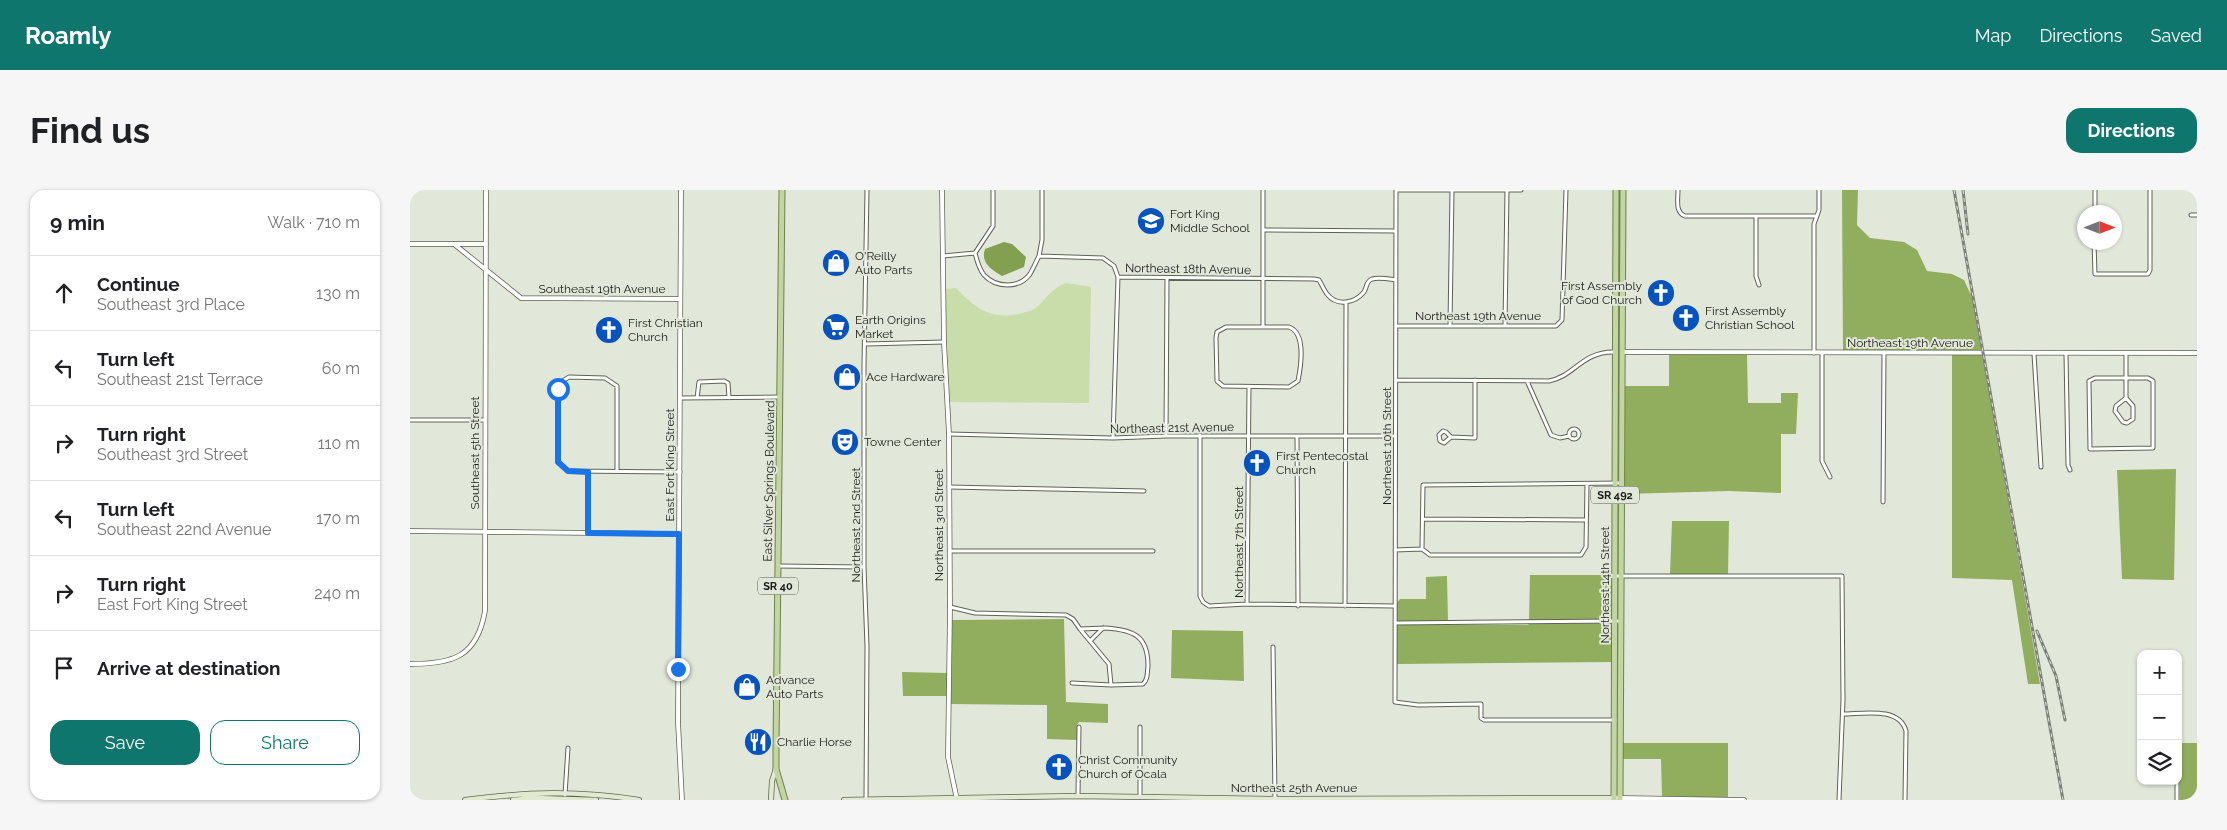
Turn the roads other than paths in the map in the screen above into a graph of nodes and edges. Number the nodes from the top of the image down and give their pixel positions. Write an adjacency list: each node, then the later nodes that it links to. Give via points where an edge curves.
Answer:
1 (486, 190): 29 (street, Southeast 5th Street)
2 (681, 190): 40 (street, East Fort King Street)
3 (782, 190): 65 (main road, East Silver Springs Boulevard / SR 40)
4 (866, 190): 47 (street, Northeast 2nd Street)
5 (942, 190): 32 (street, Northeast 3rd Street)
6 (993, 190): 31 (street, via 993,226)
7 (1042, 190): 33 (street, via 1042,240)
8 (1263, 190): 25 (street)
9 (1396, 190): 10 (street); 26 (street, Northeast 10th Street)
10 (1452, 190): 11 (street); 43 (street)
11 (1507, 190): 12 (street); 44 (street)
12 (1521, 190)
13 (1566, 190): 44 (street, Northeast 19th Avenue, via 1562,320 1556,326)
14 (1616, 190): 48 (main road, Northeast 14th Street / SR 492)
15 (1623, 190): 49 (main road, Northeast 14th Street / SR 492)
16 (1678, 190): 23 (street, via 1678,210 1685,216)
17 (1819, 190): 24 (street)
18 (2095, 190): 20 (street)
19 (2150, 190): 30 (street, via 2148,274 2095,274)
20 (2094, 205)
21 (2191, 215): 22 (street)
22 (2197, 215)
23 (1756, 216): 24 (street); 39 (street, via 1756,276)
24 (1816, 216): 53 (street)
25 (1263, 230): 26 (street); 37 (street)
26 (1396, 230): 38 (street, Northeast 10th Street)
27 (410, 244): 28 (street)
28 (454, 244): 29 (street); 34 (street, Southeast 19th Avenue)
29 (486, 244): 34 (street, Southeast 5th Street)
30 (2094, 250)
31 (975, 253): 32 (street); 33 (street, via 983,274 996,283 1012,285 1029,275)
32 (943, 256): 46 (street, Northeast 3rd Street)
33 (1038, 256): 35 (street, Northeast 18th Avenue, via 1103,258 1114,266)
34 (486, 270): 40 (street, Southeast 19th Avenue, via 521,298); 68 (street, Southeast 5th Street)
35 (1118, 278): 36 (street, Northeast 18th Avenue); 78 (street)
36 (1167, 278): 37 (street, Northeast 18th Avenue); 70 (street)
37 (1263, 279): 41 (street, Northeast 18th Avenue, via 1319,280 1334,300); 45 (street)
38 (1396, 280): 41 (street, via 1372,279 1356,299); 42 (street, Northeast 10th Street)
39 (1759, 285)
40 (680, 299): 62 (street, East Fort King Street)
41 (1346, 303): 74 (street)
42 (1396, 326): 43 (street, Northeast 19th Avenue); 58 (street, Northeast 10th Street)
43 (1450, 326): 44 (street, Northeast 19th Avenue)
44 (1505, 326)
45 (1263, 327): 61 (street, via 1226,327 1218,332 1216,338 1216,381 1222,386); 61 (street, via 1289,327 1298,333 1298,381 1289,387)
46 (944, 342): 47 (street); 69 (street, Northeast 3rd Street)
47 (866, 344): 101 (street, Northeast 2nd Street)
48 (1616, 352): 49 (street); 60 (street, via 1592,355 1554,380); 86 (main road, Northeast 14th Street / SR 492)
49 (1622, 352): 53 (street, Northeast 19th Avenue); 86 (main road, Northeast 14th Street / SR 492)
50 (1884, 352): 51 (street, Northeast 19th Avenue); 54 (street, Northeast 19th Avenue); 89 (street)
51 (1822, 353): 53 (street, Northeast 19th Avenue); 84 (street, via 1822,462)
52 (2197, 353): 56 (street, Northeast 19th Avenue)
53 (1814, 354)
54 (2034, 354): 55 (street, Northeast 19th Avenue); 79 (street)
55 (2066, 354): 56 (street, Northeast 19th Avenue); 80 (street)
56 (2126, 354): 57 (street)
57 (2126, 378): 57 (street, via 2153,381 2152,448 2090,449 2089,381 2092,378); 66 (street)
58 (1396, 380): 59 (street); 75 (street, Northeast 10th Street)
59 (1475, 380): 60 (street); 77 (street, via 1475,438)
60 (1527, 381): 76 (street, via 1551,435)
61 (1249, 387): 72 (street, Northeast 7th Street)
62 (680, 398): 63 (street); 83 (street, East Fort King Street)
63 (697, 398): 64 (street); 64 (street, via 699,382 705,380 728,383)
64 (729, 398): 65 (street)
65 (780, 398): 100 (main road, East Silver Springs Boulevard / SR 40)
66 (2126, 398): 66 (street, via 2133,403 2133,419 2128,423 2123,422 2115,411)
67 (410, 420): 68 (street)
68 (485, 420): 92 (street, Southeast 5th Street)
69 (948, 434): 78 (street, Northeast 21st Avenue); 87 (street, Northeast 3rd Street)
70 (1166, 436): 71 (street, Northeast 21st Avenue); 78 (street, Northeast 21st Avenue)
71 (1200, 436): 72 (street, Northeast 21st Avenue); 103 (street, via 1200,596 1209,606)
72 (1248, 436): 73 (street, Northeast 21st Avenue); 103 (street, Northeast 7th Street)
73 (1297, 436): 74 (street, Northeast 21st Avenue); 104 (street)
74 (1346, 436): 75 (street, Northeast 21st Avenue); 105 (street)
75 (1395, 436): 97 (street, Northeast 10th Street)
76 (1569, 436)
77 (1451, 437)
78 (1113, 438)
79 (2040, 467)
80 (2070, 470)
81 (617, 471): 82 (street); 82 (street, via 617,386 605,378 569,377 561,382 558,389 558,462 568,471); 83 (street)
82 (588, 472): 94 (street)
83 (680, 472): 95 (street, East Fort King Street)
84 (1830, 477)
85 (1586, 484): 86 (street); 90 (street, via 1423,485); 91 (street)
86 (1618, 484): 102 (main road, Northeast 14th Street / SR 492)
87 (949, 487): 88 (street); 98 (street, Northeast 3rd Street)
88 (1144, 491)
89 (1883, 502)
90 (1423, 520): 91 (street); 96 (street)
91 (1586, 520): 96 (street, via 1586,547 1584,553 1578,555 1430,555)
92 (484, 531): 93 (street); 94 (street); 115 (street, Southeast 5th Street, via 485,611 473,646 441,663)
93 (410, 532)
94 (588, 533): 95 (street)
95 (679, 534): 142 (street, East Fort King Street, via 678,722)
96 (1422, 549): 97 (street)
97 (1395, 550): 106 (street, Northeast 10th Street)
98 (949, 551): 99 (street); 107 (street, Northeast 3rd Street)
99 (1153, 551)
100 (778, 566): 101 (street); 124 (main road, East Silver Springs Boulevard / SR 40)
101 (864, 568): 132 (street, Northeast 2nd Street)
102 (1618, 576): 108 (main road, Northeast 14th Street / SR 492); 109 (main road, Northeast 14th Street / SR 492); 118 (street, via 1842,576)
103 (1247, 604): 104 (street)
104 (1298, 606): 105 (street)
105 (1345, 606): 106 (street)
106 (1394, 606): 110 (street, Northeast 10th Street)
107 (950, 607): 112 (street, via 975,613 1066,615); 133 (street, Northeast 3rd Street, via 948,757)
108 (1614, 621): 109 (street); 110 (street); 119 (main road, Northeast 14th Street / SR 492)
109 (1621, 621): 120 (main road, Northeast 14th Street / SR 492)
110 (1395, 623): 119 (street, Northeast 10th Street, via 1395,702 1481,704 1481,718 1484,720)
111 (1103, 628): 112 (street); 113 (street); 117 (street, via 1134,634 1143,642 1148,655 1147,677 1143,684)
112 (1080, 629): 113 (street)
113 (1090, 641): 117 (street, via 1109,664)
114 (1273, 647): 130 (street)
115 (410, 664)
116 (1072, 683): 117 (street)
117 (1111, 685)
118 (1842, 714): 147 (street); 148 (street, via 1890,715 1905,726)
119 (1614, 720): 120 (street); 137 (main road, Northeast 14th Street / SR 492)
120 (1620, 720): 137 (main road, Northeast 14th Street / SR 492)
121 (1079, 726): 127 (street)
122 (1140, 727): 128 (street)
123 (568, 748): 126 (street)
124 (776, 769): 143 (main road); 144 (main road, East Silver Springs Boulevard / SR 40)
125 (2177, 785): 149 (street)
126 (565, 792): 131 (street); 138 (main road); 141 (main road)
127 (1078, 796): 129 (main road, Northeast 25th Avenue); 133 (main road, Northeast 25th Avenue)
128 (1140, 797): 129 (main road, Northeast 25th Avenue); 134 (main road, Northeast 25th Avenue)
129 (1095, 798)
130 (1274, 798): 134 (main road, Northeast 25th Avenue); 135 (main road, Northeast 25th Avenue)
131 (565, 799): 139 (main road); 140 (main road)
132 (866, 799): 133 (main road, Northeast 25th Avenue); 145 (main road, Northeast 25th Avenue)
133 (956, 799)
134 (1171, 799)
135 (1316, 799): 136 (main road, Northeast 25th Avenue)
136 (1392, 799): 137 (main road, Northeast 25th Avenue)
137 (1617, 799): 146 (street, Northeast 25th Avenue)
138 (465, 800)
139 (513, 800)
140 (596, 800)
141 (639, 800)
142 (682, 800)
143 (771, 800)
144 (785, 800)
145 (844, 800)
146 (1744, 800)
147 (1839, 800)
148 (1905, 800)
149 (2177, 800)

